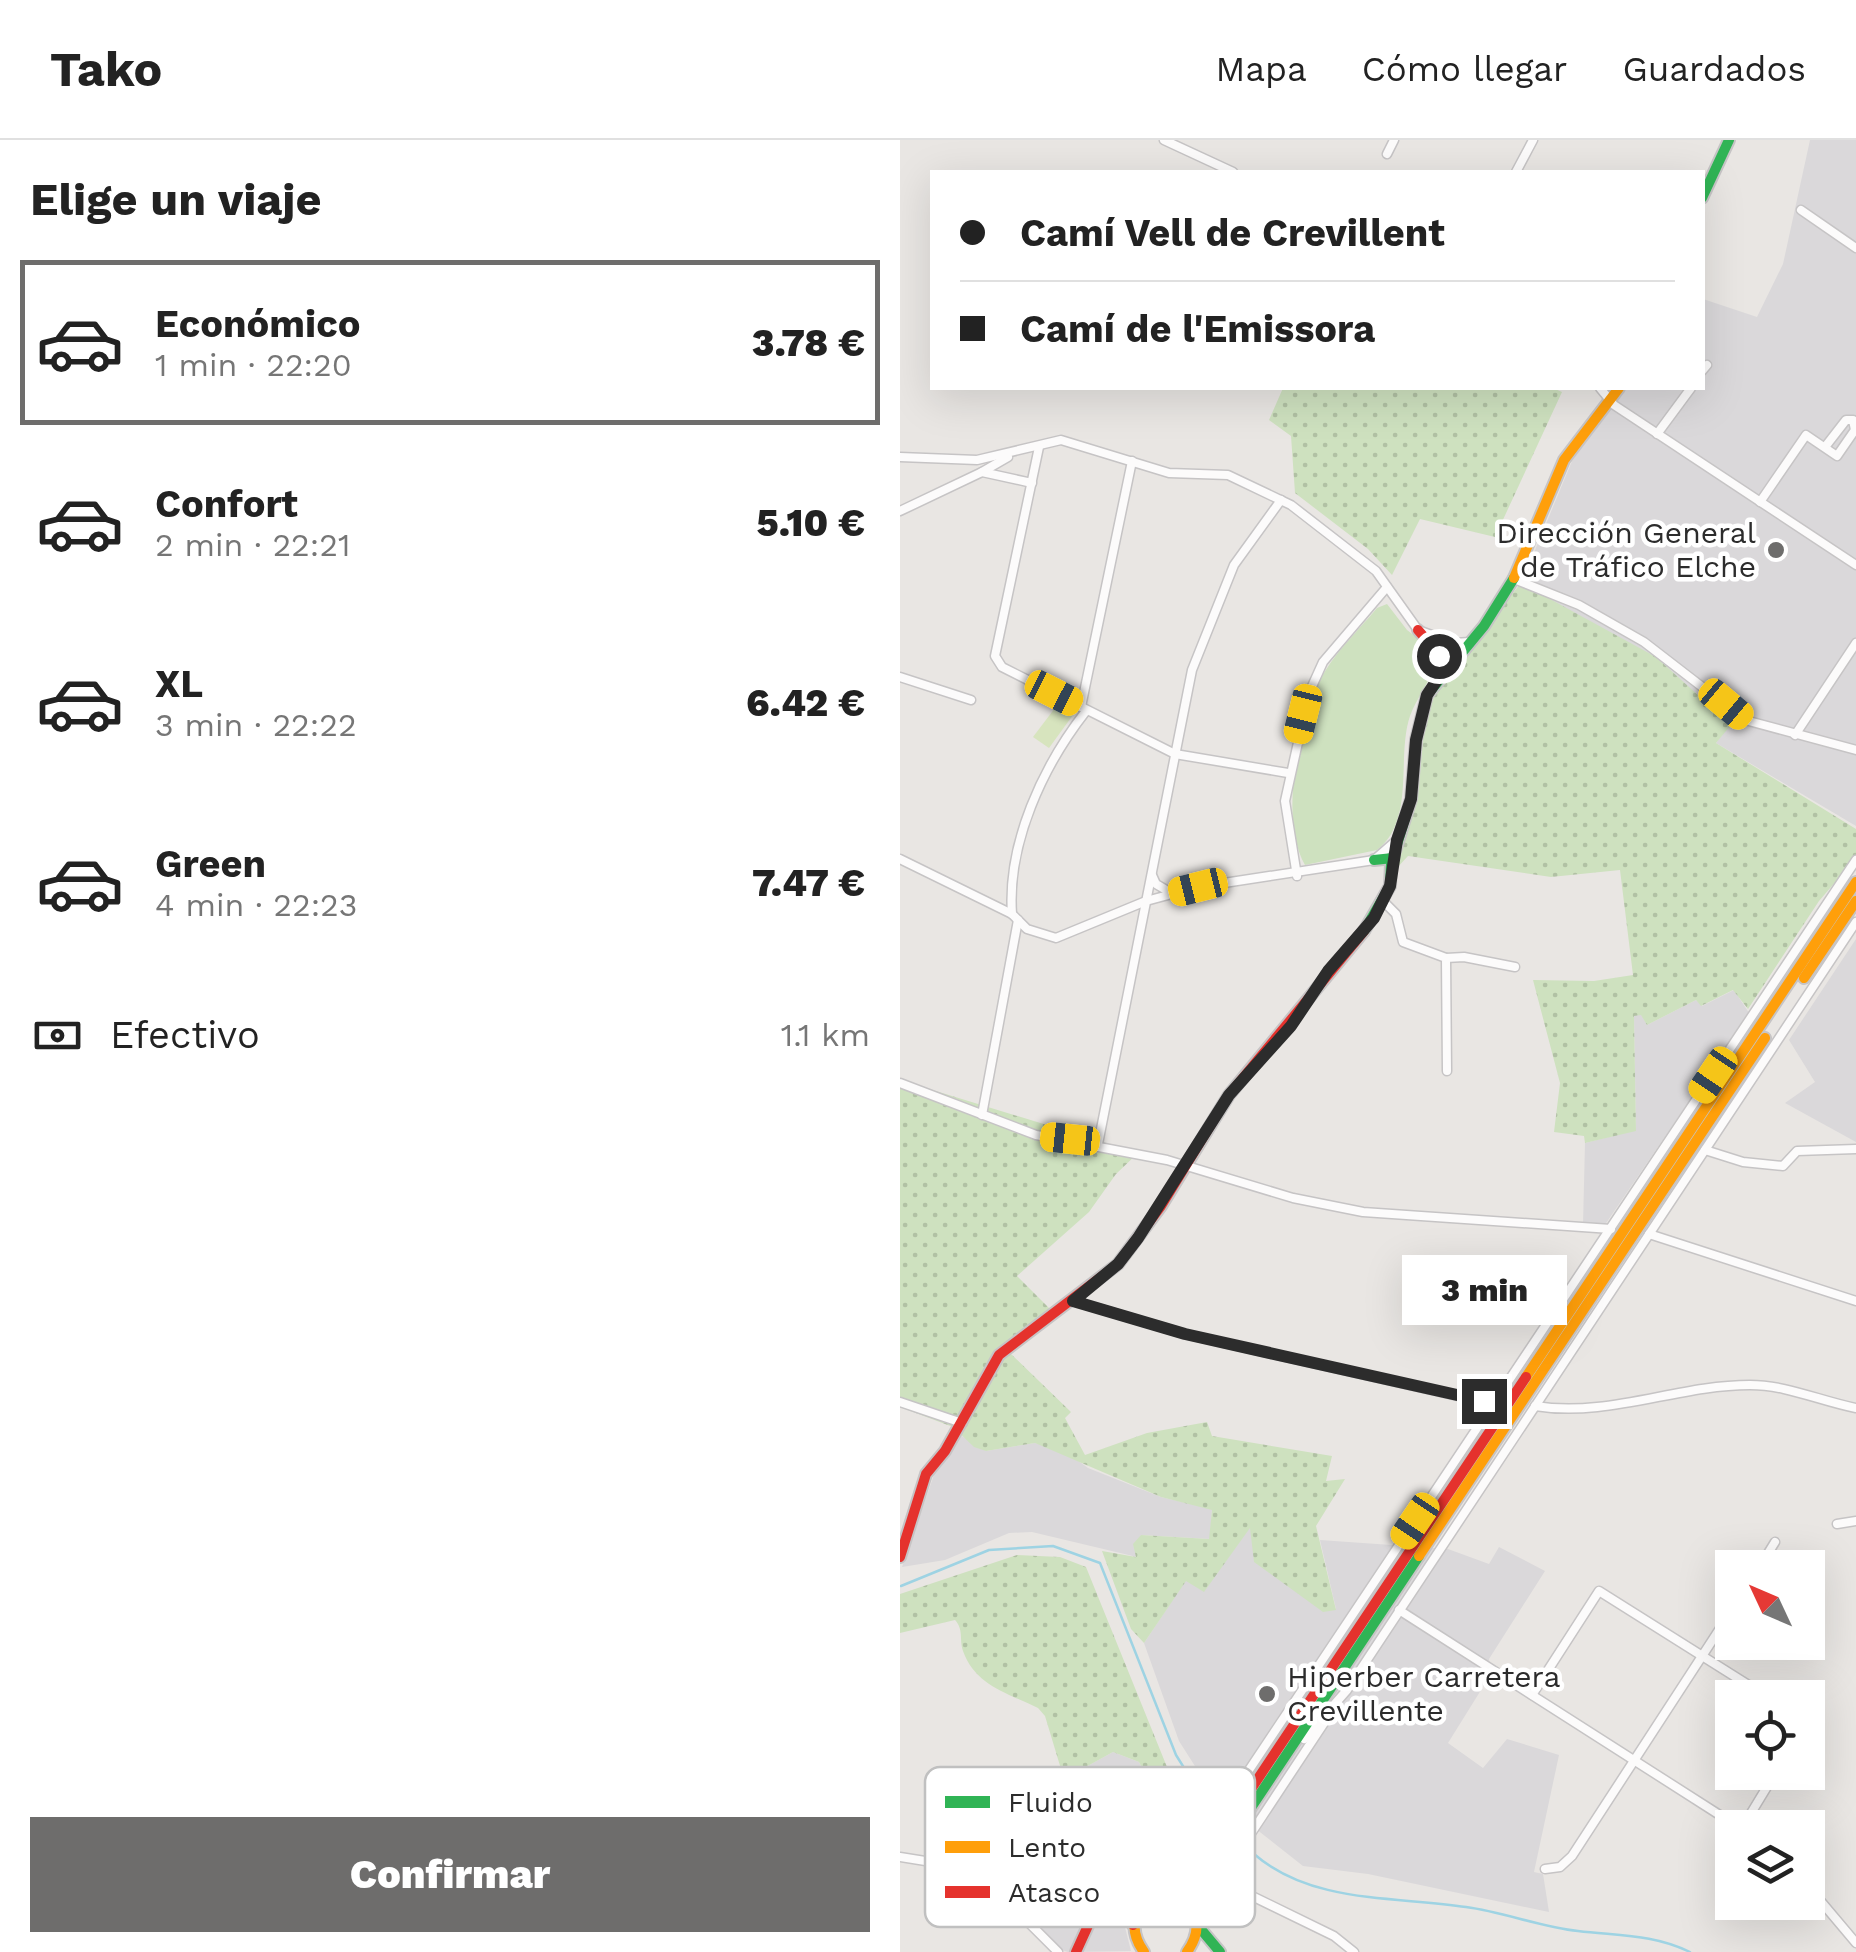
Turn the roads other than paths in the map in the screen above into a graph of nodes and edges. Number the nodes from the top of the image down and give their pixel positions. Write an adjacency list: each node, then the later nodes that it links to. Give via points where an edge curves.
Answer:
1 (1164, 140): 6 (street)
2 (1394, 140): 5 (street)
3 (1533, 140): 7 (street)
4 (1729, 140): 8 (main road)
5 (1387, 154)
6 (1229, 170)
7 (1517, 170)
8 (1705, 192)
9 (1800, 210): 10 (street)
10 (1856, 248)
11 (1602, 390): 14 (street)
12 (1618, 390): 14 (main road)
13 (1690, 390): 15 (street)
14 (1611, 400): 16 (street); 29 (main road, via 1564,460)
15 (1676, 410): 16 (street); 17 (street)
16 (1658, 434): 17 (street)
17 (1670, 442): 26 (street)
18 (1039, 447): 20 (street); 22 (street, via 1062,440); 24 (street)
19 (1825, 447): 19 (street, via 1846,420 1853,420 1855,430 1837,456); 26 (street, via 1806,435)
20 (1021, 451): 21 (street, via 978,460); 23 (street)
21 (900, 457)
22 (1132, 460): 25 (street, via 1169,473 1228,475); 40 (street)
23 (982, 472): 24 (street); 27 (street)
24 (1032, 484): 40 (street, via 995,656 1002,667)
25 (1281, 500): 30 (street, via 1376,572); 43 (street, via 1221,591 1192,670)
26 (1760, 502): 28 (street)
27 (900, 511)
28 (1856, 565)
29 (1514, 579): 33 (main road); 41 (street, via 1644,642 1745,720)
30 (1387, 588): 31 (street); 44 (street, via 1315,676)
31 (1418, 630): 32 (street); 35 (main road)
32 (1446, 641): 33 (street); 36 (street)
33 (1470, 642): 36 (main road)
34 (1856, 642): 41 (street)
35 (1439, 656): 36 (main road); 38 (main road)
36 (1455, 660): 38 (main road)
37 (900, 677): 39 (street)
38 (1437, 680): 45 (main road, via 1423,710 1411,799)
39 (971, 700)
40 (1083, 709): 43 (street); 57 (street, via 1054,751 1010,870)
41 (1795, 735): 42 (street)
42 (1856, 750)
43 (1175, 754): 44 (street); 50 (street)
44 (1288, 773): 51 (street, via 1285,802)
45 (1397, 840): 46 (main road); 47 (street)
46 (1393, 858): 47 (main road); 56 (main road)
47 (1374, 860): 51 (street)
48 (1856, 860): 59 (street)
49 (900, 861): 57 (street)
50 (1152, 875): 53 (street); 55 (street)
51 (1297, 876): 53 (street)
52 (1856, 882): 54 (main road)
53 (1173, 894): 55 (street)
54 (1850, 900): 59 (street); 92 (main road); 94 (main road)
55 (1146, 901): 57 (street, via 1056,938 1041,936); 65 (street)
56 (1383, 901): 60 (street, via 1396,914 1403,942); 68 (main road, via 1307,1006 1229,1095)
57 (1015, 917): 64 (street)
58 (1856, 923): 66 (street)
59 (1796, 952): 69 (street)
60 (1446, 958): 61 (street); 62 (street)
61 (1515, 967)
62 (1447, 1071)
63 (900, 1083): 64 (street)
64 (982, 1115): 65 (street, via 1036,1135)
65 (1098, 1144): 68 (street)
66 (1705, 1150): 67 (street, via 1783,1166 1797,1152); 70 (street)
67 (1856, 1150)
68 (1184, 1166): 69 (street, via 1362,1212); 71 (main road, via 1118,1264)
69 (1610, 1229): 74 (street)
70 (1649, 1234): 72 (street); 75 (street)
71 (1073, 1301): 74 (street, via 1185,1334); 77 (main road, via 999,1356)
72 (1856, 1301)
73 (900, 1402): 77 (street)
74 (1493, 1404): 89 (street)
75 (1534, 1406): 76 (street, via 1596,1408 1751,1385); 83 (street)
76 (1856, 1408)
77 (962, 1423): 82 (main road, via 926,1474)
78 (1856, 1521): 79 (street)
79 (1837, 1524)
80 (1776, 1542): 81 (street)
81 (1771, 1550)
82 (900, 1557)
83 (1400, 1610): 87 (street); 88 (street)
84 (1715, 1638): 85 (street)
85 (1703, 1657): 86 (street); 88 (street, via 1599,1591); 90 (street)
86 (1740, 1680)
87 (1347, 1690): 92 (street); 97 (street)
88 (1532, 1695): 90 (street)
89 (1285, 1716): 91 (street); 93 (street)
90 (1635, 1760): 96 (street); 100 (street, via 1572,1856)
91 (1250, 1767)
92 (1278, 1768): 95 (main road)
93 (1255, 1778)
94 (1255, 1783)
95 (1255, 1803)
96 (1715, 1811)
97 (1255, 1824)
98 (900, 1857): 99 (street)
99 (925, 1861)
100 (1545, 1869)
101 (1255, 1898): 114 (street)
102 (1825, 1906): 107 (street)
103 (1033, 1927): 109 (street)
104 (1087, 1927): 110 (main road)
105 (1194, 1927): 112 (main road)
106 (1200, 1927): 113 (main road)
107 (1856, 1943)
108 (1135, 1947): 111 (main road)
109 (1058, 1952)
110 (1076, 1952)
111 (1144, 1952)
112 (1187, 1952)
113 (1220, 1952)
114 (1354, 1952)

